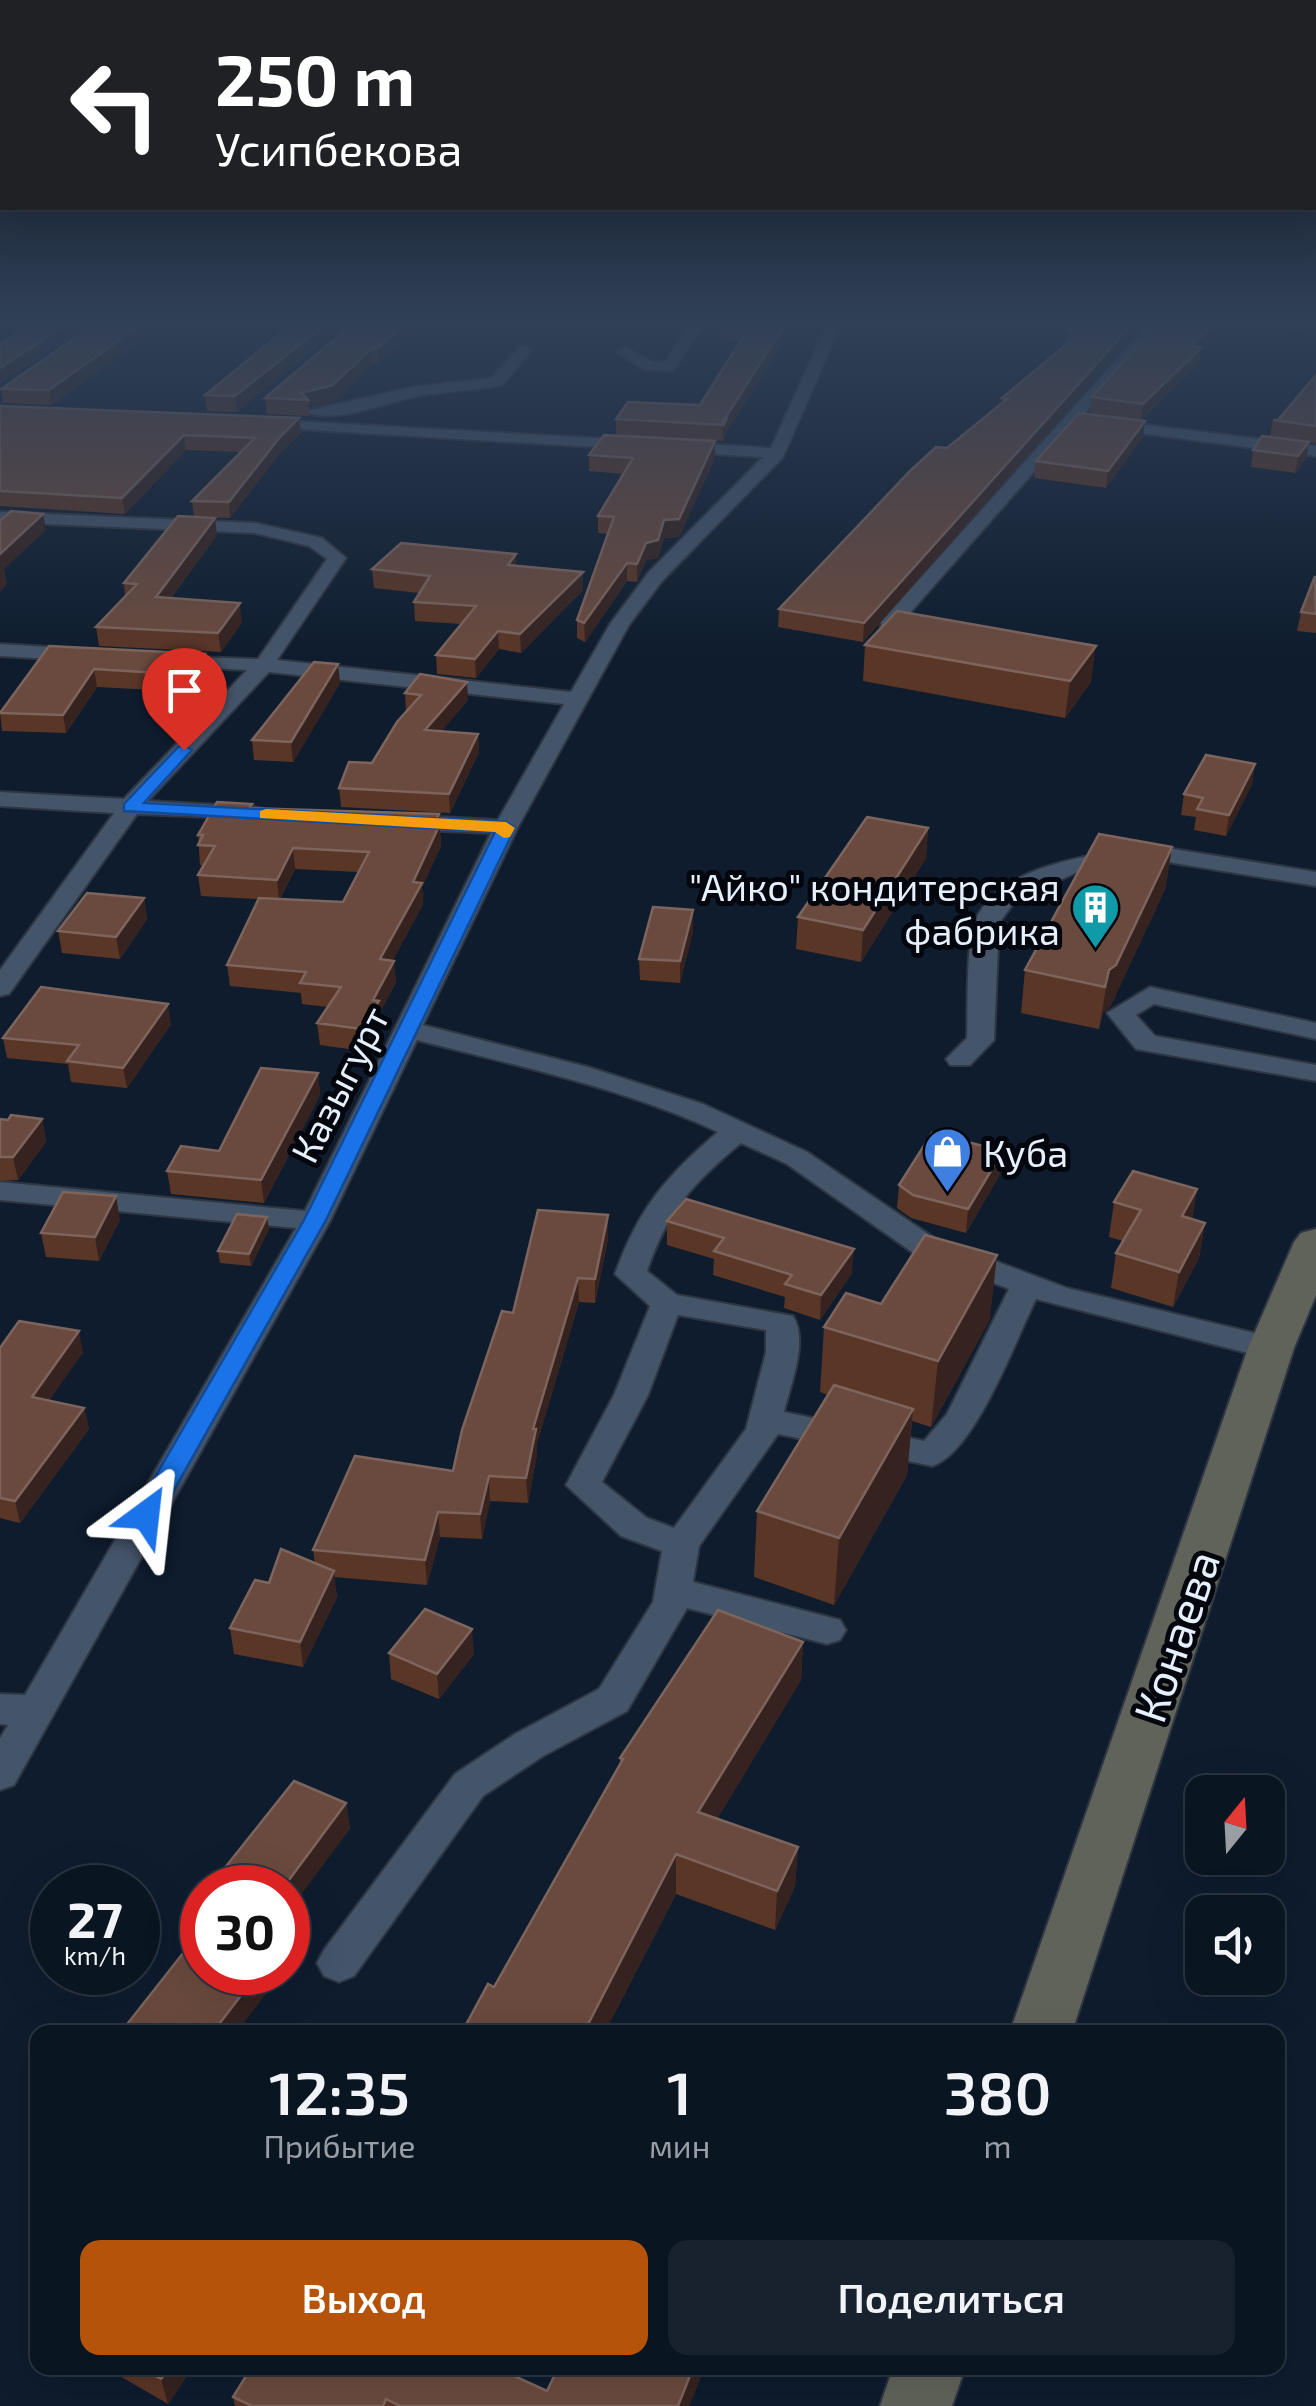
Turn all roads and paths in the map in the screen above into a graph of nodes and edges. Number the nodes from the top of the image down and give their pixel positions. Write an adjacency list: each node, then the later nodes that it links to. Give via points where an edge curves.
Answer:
1 (431, 432): 6 (street)
2 (786, 432): 6 (street)
3 (1057, 432): 8 (street)
4 (1170, 432): 5 (street)
5 (1316, 450)
6 (777, 453): 13 (street, Казыгурт, via 655,577)
7 (0, 517): 12 (street, via 255,528 314,542 336,558)
8 (888, 626)
9 (0, 650): 10 (street)
10 (104, 656)
11 (138, 658): 12 (street)
12 (264, 664): 13 (street); 15 (street)
13 (578, 699): 18 (street, Казыгурт)
14 (0, 799): 15 (street)
15 (130, 808): 16 (street); 20 (street)
16 (269, 815)
17 (368, 820): 18 (street)
18 (506, 828): 21 (street, Казыгурт)
19 (1316, 879): 23 (street, via 1156,853 1076,864 1007,894 986,923 980,1040)
20 (0, 988)
21 (411, 1030): 25 (street, via 578,1073); 27 (street, Казыгурт)
22 (1316, 1031): 24 (street, via 1150,996 1120,1013 1146,1043)
23 (960, 1059)
24 (1316, 1074)
25 (739, 1130): 29 (street, via 797,1158 923,1246); 30 (street, via 663,1196 644,1232 631,1274)
26 (0, 1191): 27 (street)
27 (315, 1220): 36 (street, Казыгурт)
28 (1316, 1242): 31 (main road, Конаева)
29 (1027, 1284): 31 (street); 32 (street, via 961,1419 932,1454 770,1421)
30 (668, 1304): 32 (street, via 782,1323 782,1352); 33 (street, via 631,1395 583,1485 634,1527)
31 (1271, 1348): 39 (main road, Конаева)
32 (762, 1432): 33 (street)
33 (682, 1544): 34 (street)
34 (673, 1591): 35 (street); 38 (street, via 613,1700 469,1785)
35 (828, 1630)
36 (17, 1710): 37 (street, Казыгурт)
37 (0, 1774)
38 (339, 1963)
39 (1044, 2025)
40 (927, 2375): 41 (main road)
41 (916, 2406)

